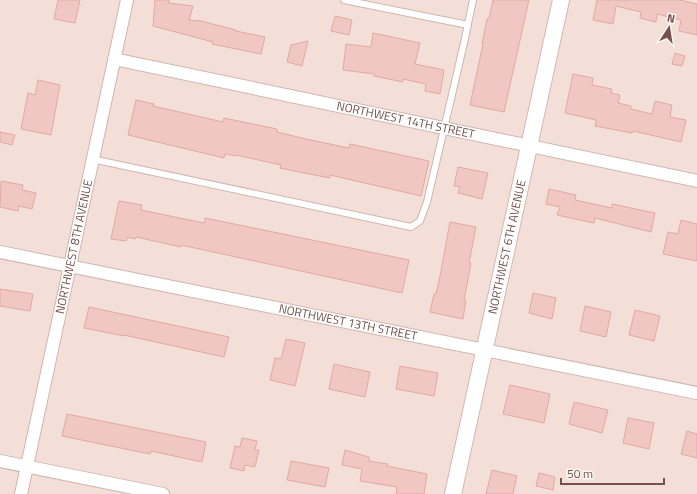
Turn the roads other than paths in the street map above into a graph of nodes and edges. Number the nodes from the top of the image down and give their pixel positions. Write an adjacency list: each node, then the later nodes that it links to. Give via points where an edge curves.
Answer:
1 (127, 0): 6 (street, NORTHWEST 8TH AVENUE)
2 (344, 0): 5 (lane)
3 (473, 0): 5 (lane)
4 (562, 0): 8 (street, NORTHWEST 6TH AVENUE)
5 (468, 25): 7 (lane)
6 (114, 59): 7 (street, NORTHWEST 14TH STREET); 9 (street, NORTHWEST 8TH AVENUE)
7 (444, 128): 8 (street, NORTHWEST 14TH STREET); 9 (lane, via 427,202 420,221 411,227)
8 (529, 146): 10 (street, NORTHWEST 14TH STREET); 13 (street, NORTHWEST 6TH AVENUE)
9 (92, 159): 12 (street, NORTHWEST 8TH AVENUE)
10 (697, 181)
11 (0, 252): 12 (street, NORTHWEST 13TH STREET)
12 (69, 266): 13 (street, NORTHWEST 13TH STREET); 16 (street, NORTHWEST 8TH AVENUE)
13 (485, 350): 14 (street, NORTHWEST 13TH STREET); 19 (street, NORTHWEST 6TH AVENUE)
14 (697, 393)
15 (0, 461): 16 (street)
16 (27, 466): 17 (street, NORTHWEST 8TH AVENUE); 18 (street)
17 (21, 494)
18 (163, 494)
19 (453, 494)

